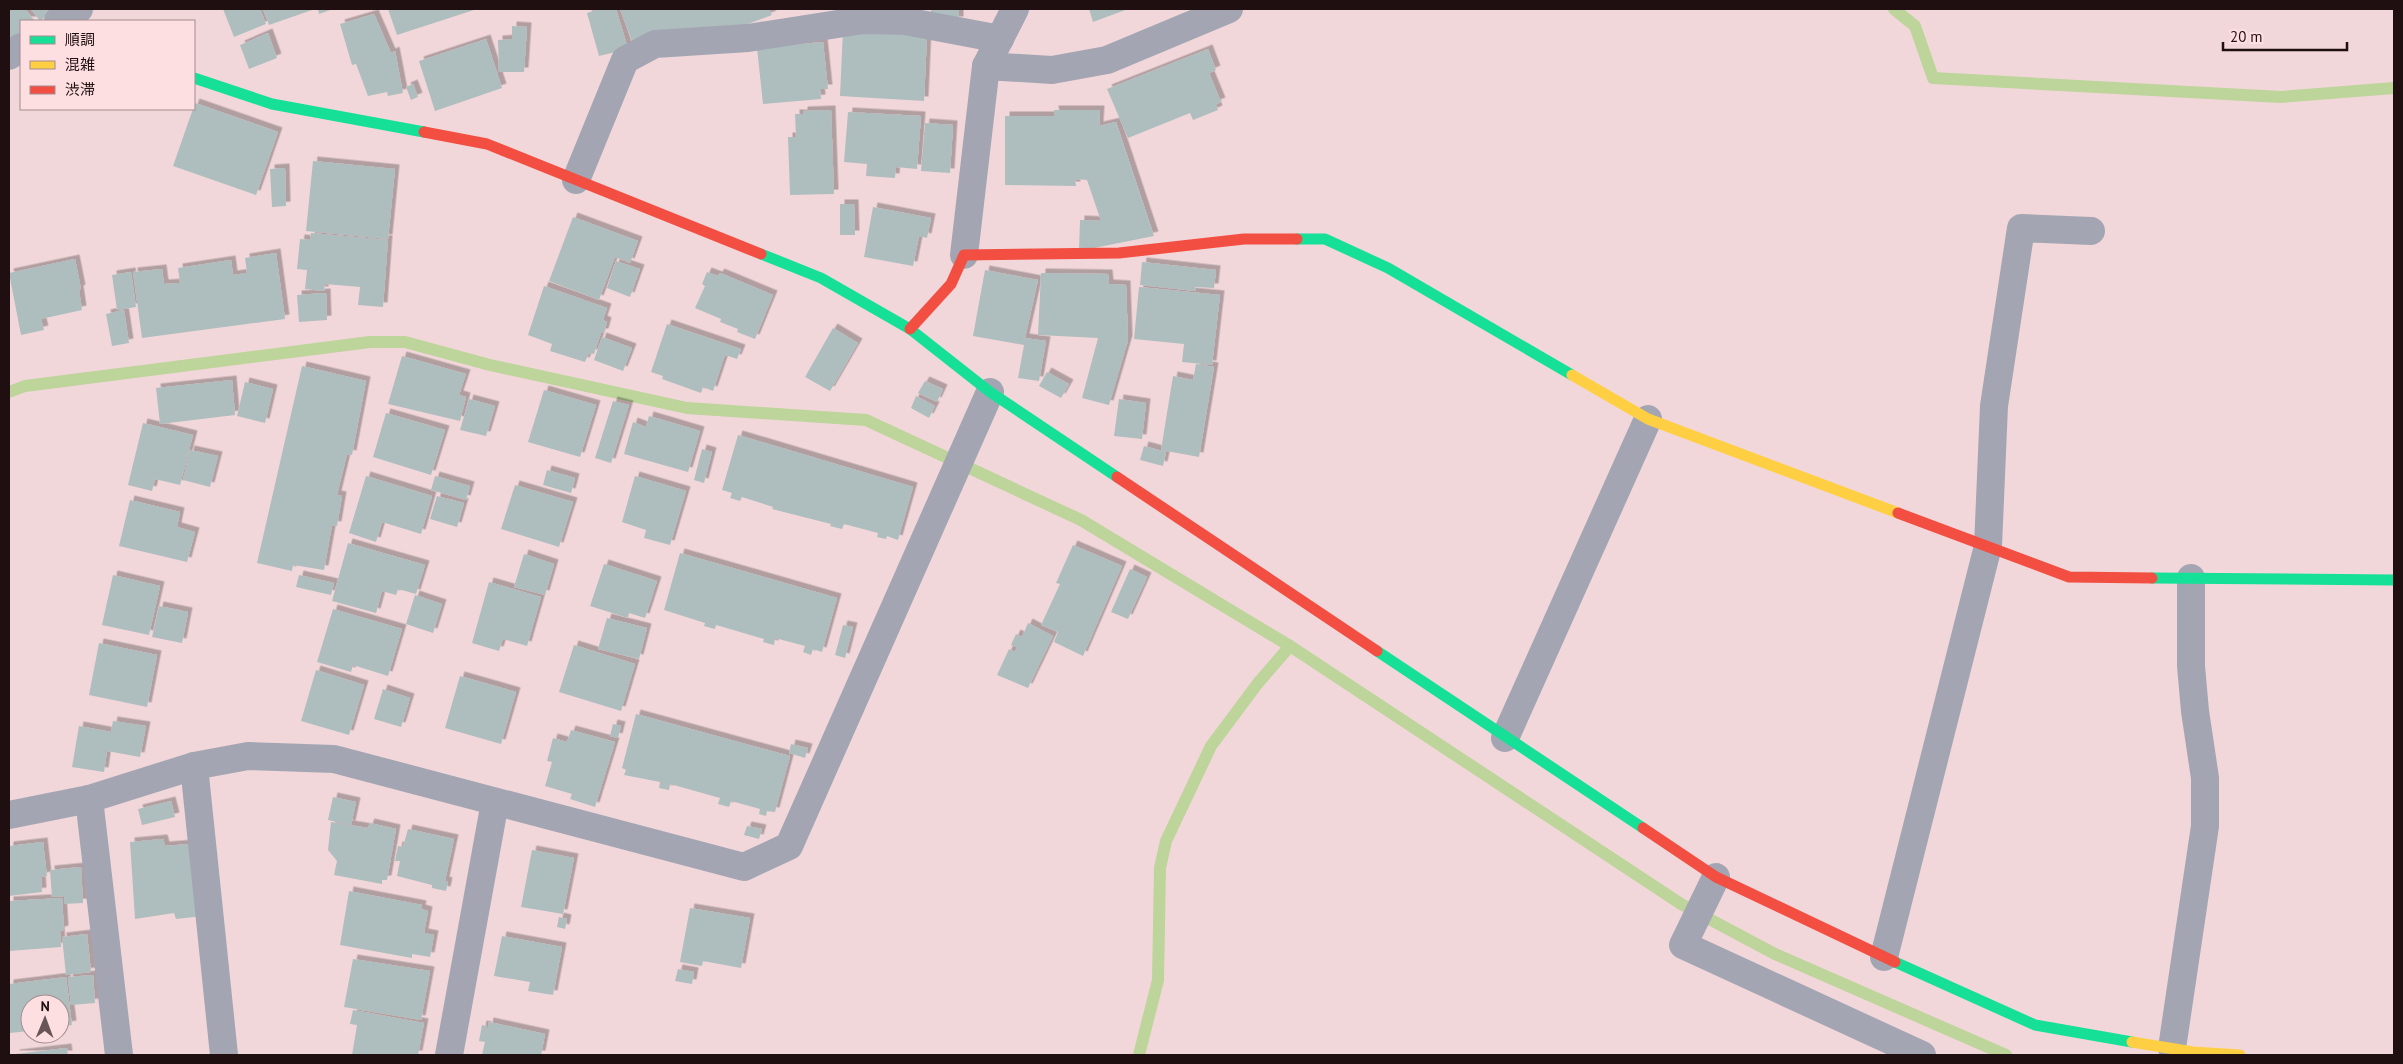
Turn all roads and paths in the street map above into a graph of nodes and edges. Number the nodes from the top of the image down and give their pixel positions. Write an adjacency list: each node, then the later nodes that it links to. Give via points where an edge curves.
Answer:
1 (78, 9): 4 (street)
2 (1015, 9): 5 (street)
3 (1229, 9): 8 (street, via 1107,60 1052,70)
4 (60, 20)
5 (1000, 39): 8 (street); 10 (street, via 905,21 863,20 748,38 655,44 625,60)
6 (20, 48): 7 (street)
7 (9, 56)
8 (986, 66): 12 (street)
9 (195, 78): 10 (street, via 272,104 487,144)
10 (576, 180): 13 (street, via 821,278)
11 (2090, 231): 16 (street, via 2021,228 1994,406)
12 (964, 255): 13 (street, via 951,284); 15 (street, via 1119,253 1244,239 1324,239 1388,268)
13 (910, 329): 14 (street)
14 (990, 392): 19 (street); 22 (street, via 789,846 744,867)
15 (1648, 419): 16 (street); 19 (street)
16 (1988, 546): 17 (street, via 2069,577); 25 (street)
17 (2191, 578): 18 (street); 26 (street, via 2191,666 2205,778 2205,826)
18 (2394, 580)
19 (1505, 738): 24 (street)
20 (194, 766): 21 (street); 22 (street, via 248,756 334,759); 28 (street)
21 (89, 799): 23 (street); 27 (street)
22 (495, 802): 29 (street)
23 (9, 815)
24 (1716, 877): 25 (street); 30 (street, via 1683,945)
25 (1884, 957): 26 (street, via 2035,1024)
26 (2172, 1048): 31 (street)
27 (120, 1055)
28 (224, 1055)
29 (449, 1055)
30 (1922, 1055)
31 (2240, 1055)

